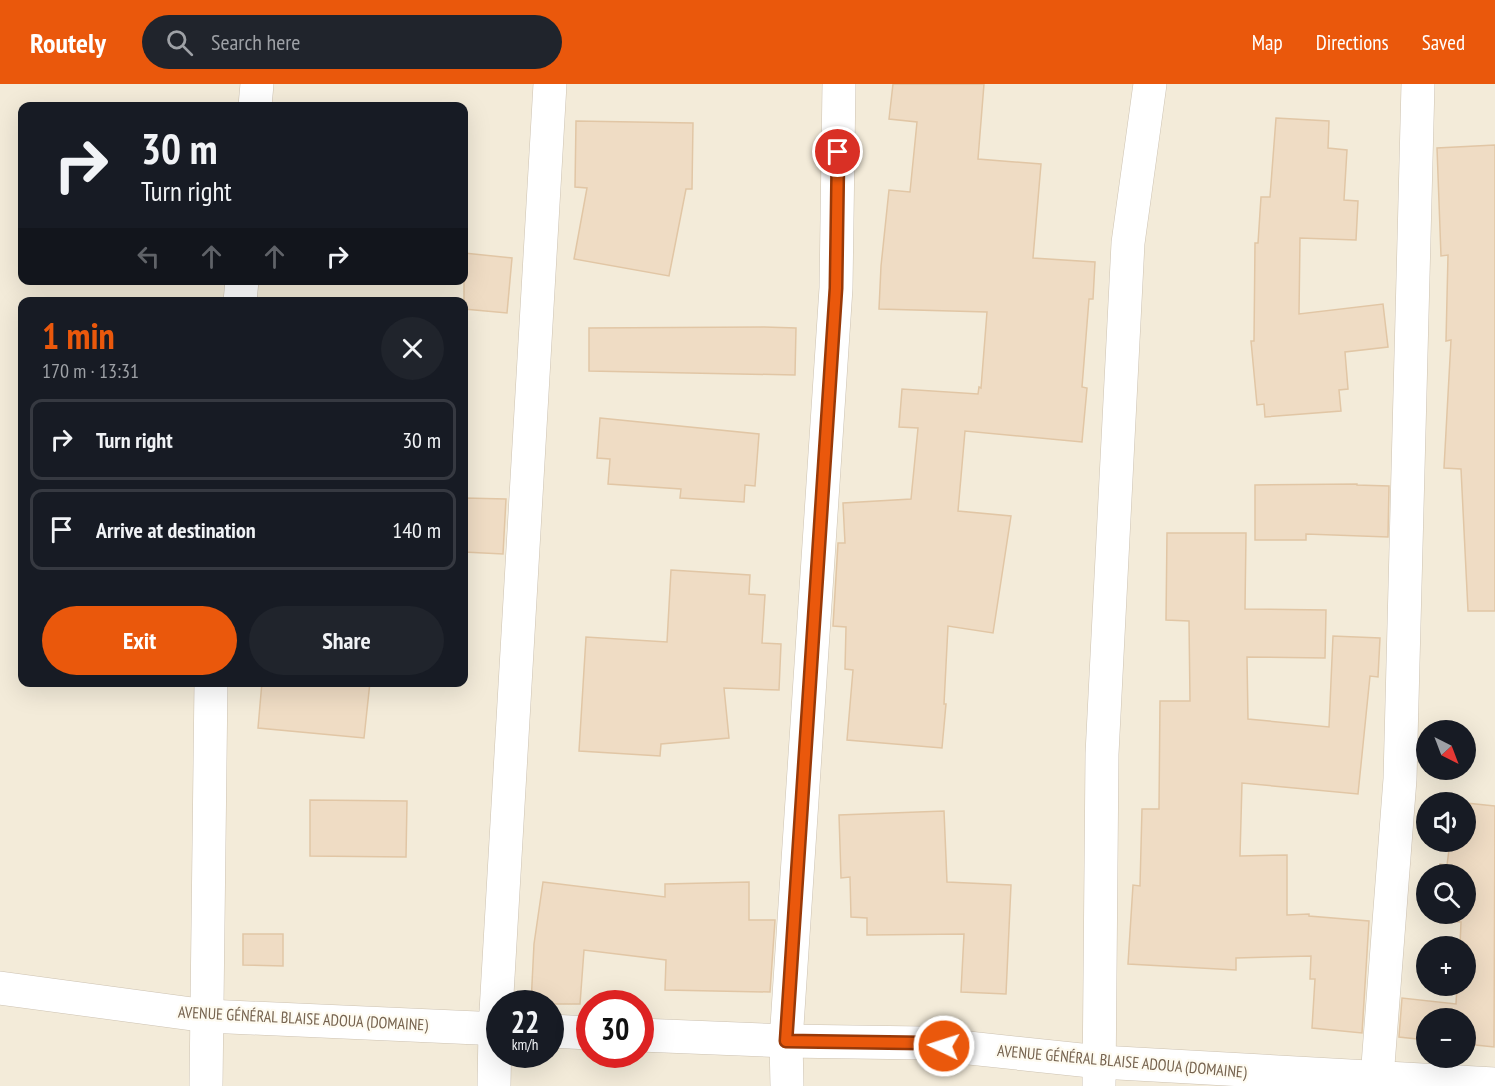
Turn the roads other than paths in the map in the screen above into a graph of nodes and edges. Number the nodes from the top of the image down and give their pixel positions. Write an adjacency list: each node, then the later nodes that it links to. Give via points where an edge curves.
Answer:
1 (257, 84): 6 (street)
2 (550, 84): 9 (street)
3 (839, 84): 13 (street, via 836,288)
4 (1150, 84): 15 (street, via 1128,243 1106,671)
5 (1418, 84): 16 (street, via 1400,779)
6 (255, 102)
7 (211, 687): 10 (street)
8 (0, 988): 10 (street, AVENUE GÉNÉRAL BLAISE ADOUA (DOMAINE))
9 (499, 990)
10 (207, 1016): 11 (street, AVENUE GÉNÉRAL BLAISE ADOUA (DOMAINE)); 19 (street)
11 (486, 1029)
12 (654, 1036): 13 (street, AVENUE GÉNÉRAL BLAISE ADOUA (DOMAINE))
13 (786, 1041): 15 (street, AVENUE GÉNÉRAL BLAISE ADOUA (DOMAINE), via 922,1043); 21 (street)
14 (495, 1068): 20 (street)
15 (1100, 1074): 17 (street, AVENUE GÉNÉRAL BLAISE ADOUA (DOMAINE))
16 (1377, 1078): 17 (street, AVENUE GÉNÉRAL BLAISE ADOUA (DOMAINE)); 18 (street, AVENUE GÉNÉRAL BLAISE ADOUA (DOMAINE))
17 (1283, 1080)
18 (1495, 1084)
19 (206, 1086)
20 (494, 1086)
21 (787, 1086)

